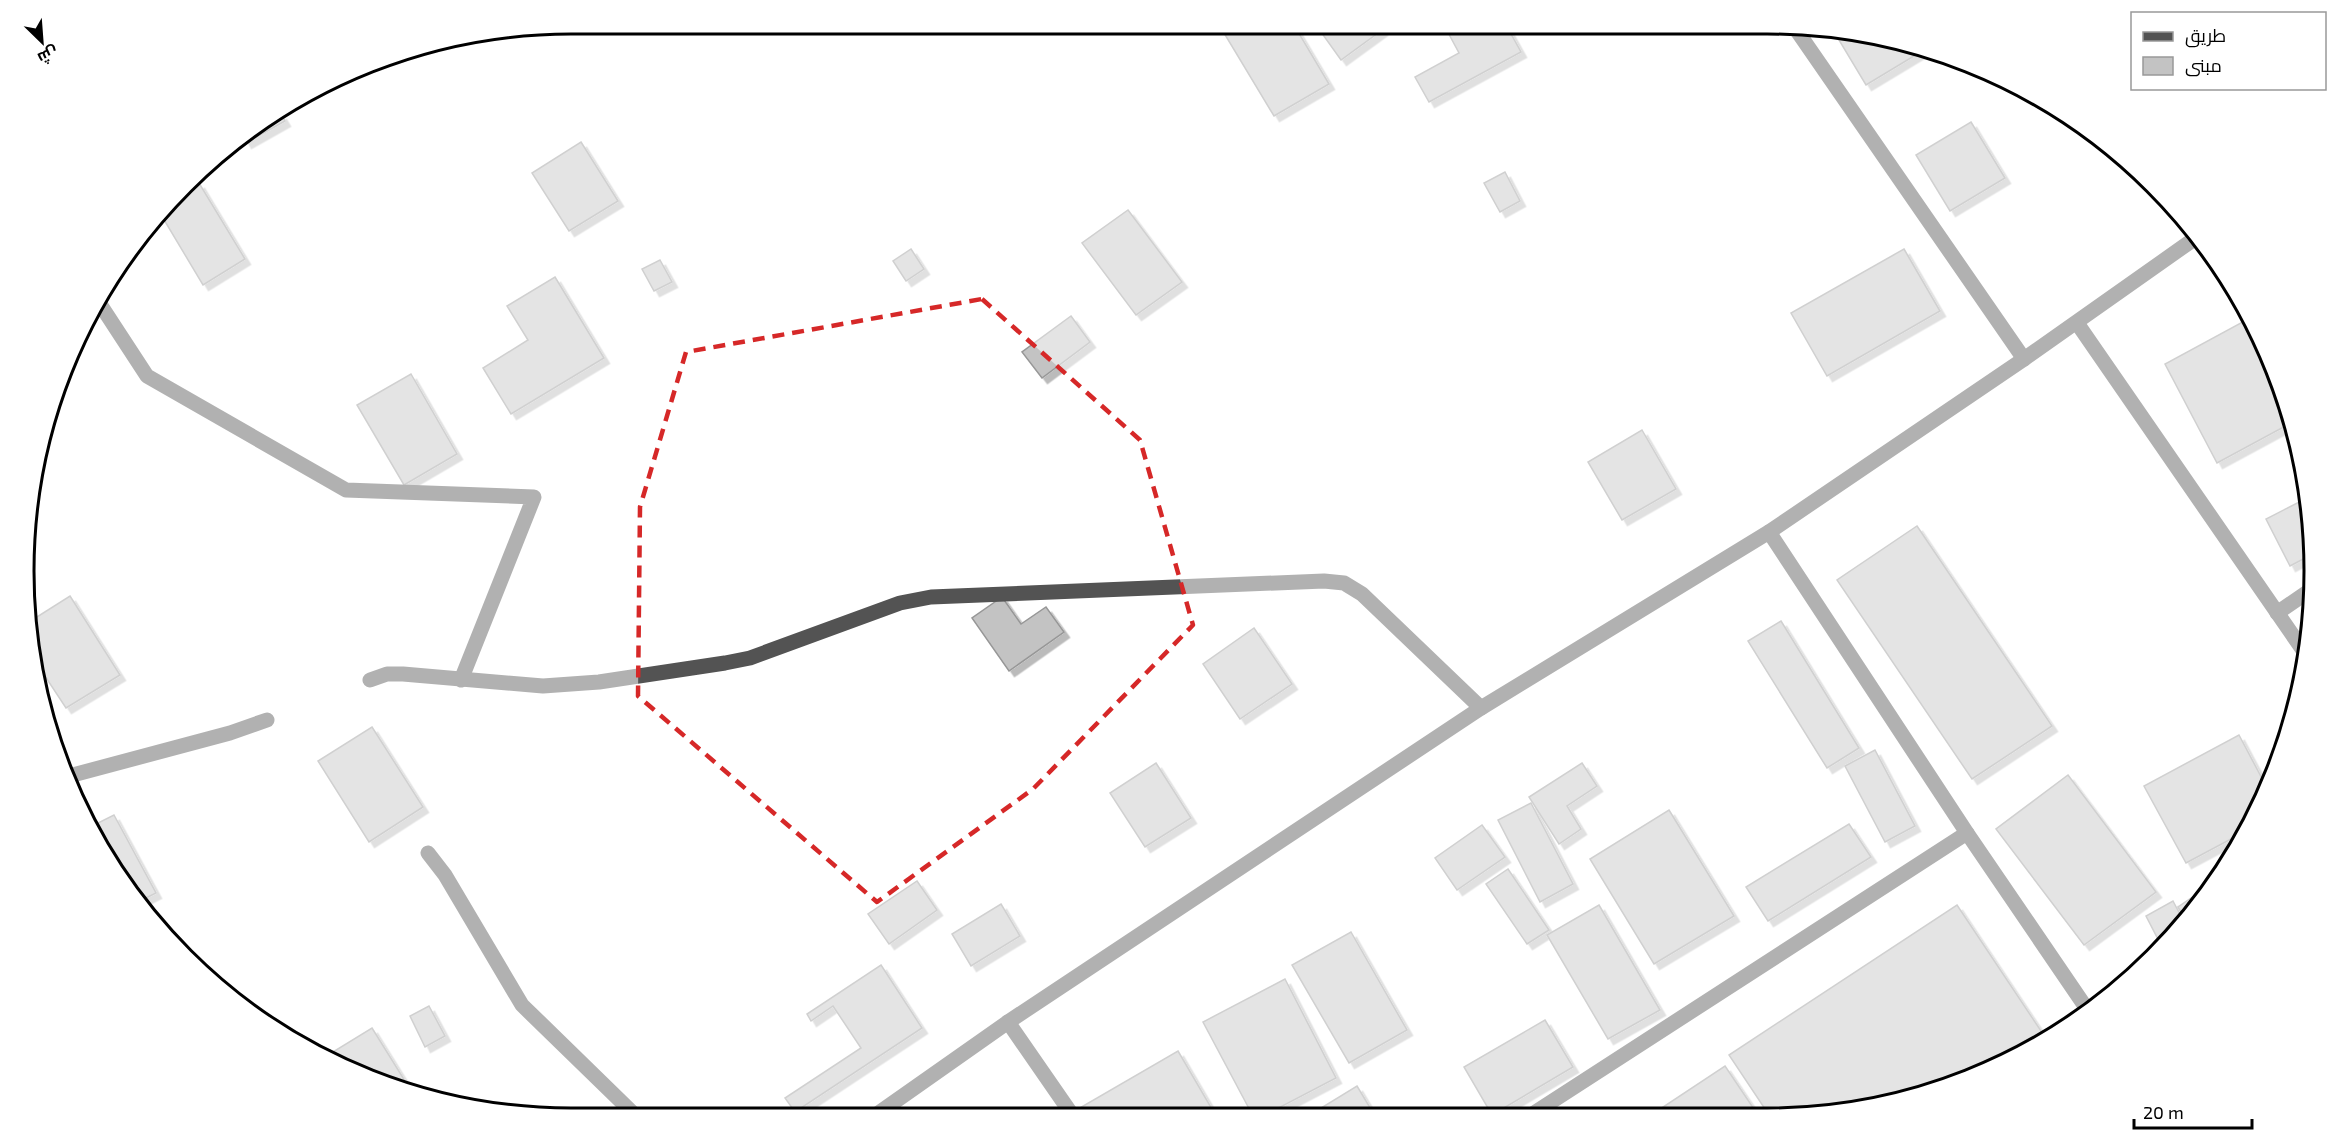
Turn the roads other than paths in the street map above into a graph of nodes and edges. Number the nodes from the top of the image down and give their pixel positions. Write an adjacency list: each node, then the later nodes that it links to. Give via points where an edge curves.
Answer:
1 (1801, 36): 5 (street)
2 (2190, 242): 4 (street)
3 (103, 308): 11 (street, via 147,376 346,490 534,497)
4 (2077, 322): 5 (street); 8 (street)
5 (2024, 359): 6 (street)
6 (1769, 532): 12 (street); 15 (street)
7 (2303, 595): 8 (street)
8 (2277, 613): 9 (street)
9 (2299, 644)
10 (370, 680): 11 (street, via 403,674)
11 (461, 680): 12 (street, via 543,686 599,682 725,663 750,658 900,603 931,597 1324,581 1344,583 1362,594)
12 (1481, 708): 18 (street)
13 (267, 720): 14 (street)
14 (74, 775)
15 (1967, 834): 17 (street); 22 (street)
16 (428, 853): 19 (street, via 522,1005)
17 (2084, 1005)
18 (1008, 1022): 20 (street); 21 (street)
19 (628, 1108)
20 (886, 1108)
21 (1067, 1108)
22 (1542, 1108)

